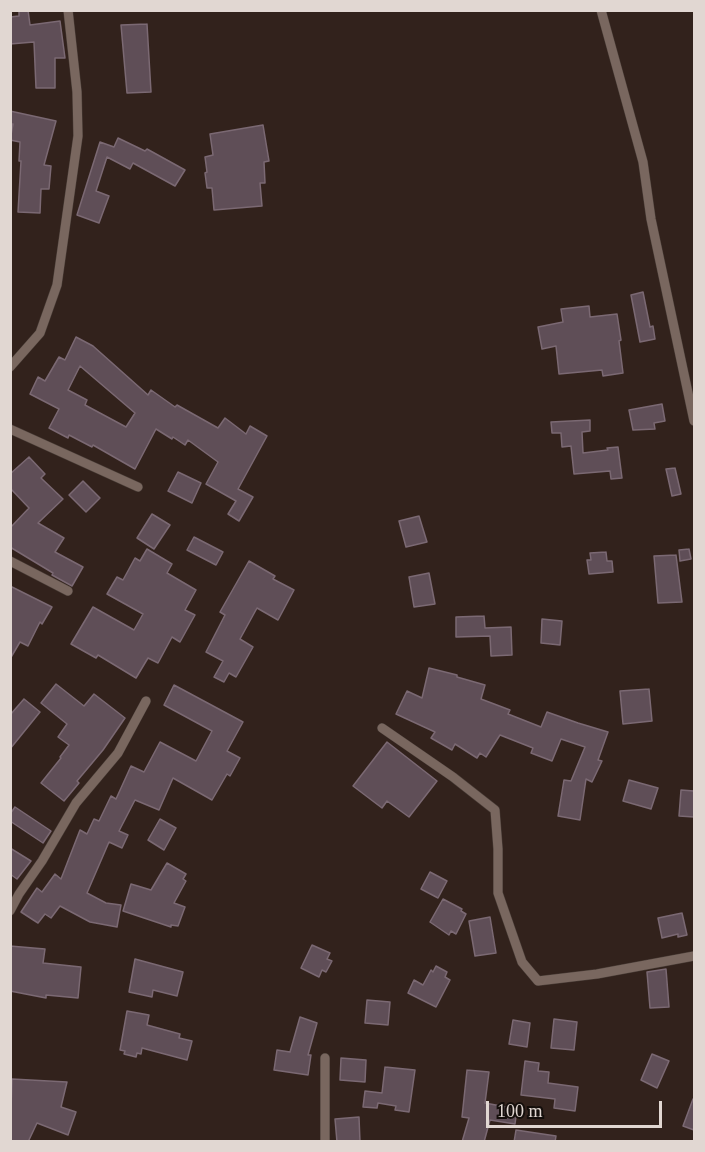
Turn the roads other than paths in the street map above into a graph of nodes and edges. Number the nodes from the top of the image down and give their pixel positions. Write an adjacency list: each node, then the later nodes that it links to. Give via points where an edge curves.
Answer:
1 (68, 10): 3 (street, via 78,136 57,285 40,333)
2 (602, 10): 4 (street, via 643,162 651,219)
3 (10, 367)
4 (694, 421)
5 (10, 429): 6 (street)
6 (138, 487)
7 (10, 561): 8 (street)
8 (68, 591)
9 (146, 701): 11 (street, via 118,753 76,802)
10 (382, 728): 12 (street, via 495,810 498,893 522,962 538,981)
11 (10, 911)
12 (694, 956)
13 (325, 1058): 14 (street)
14 (325, 1142)

